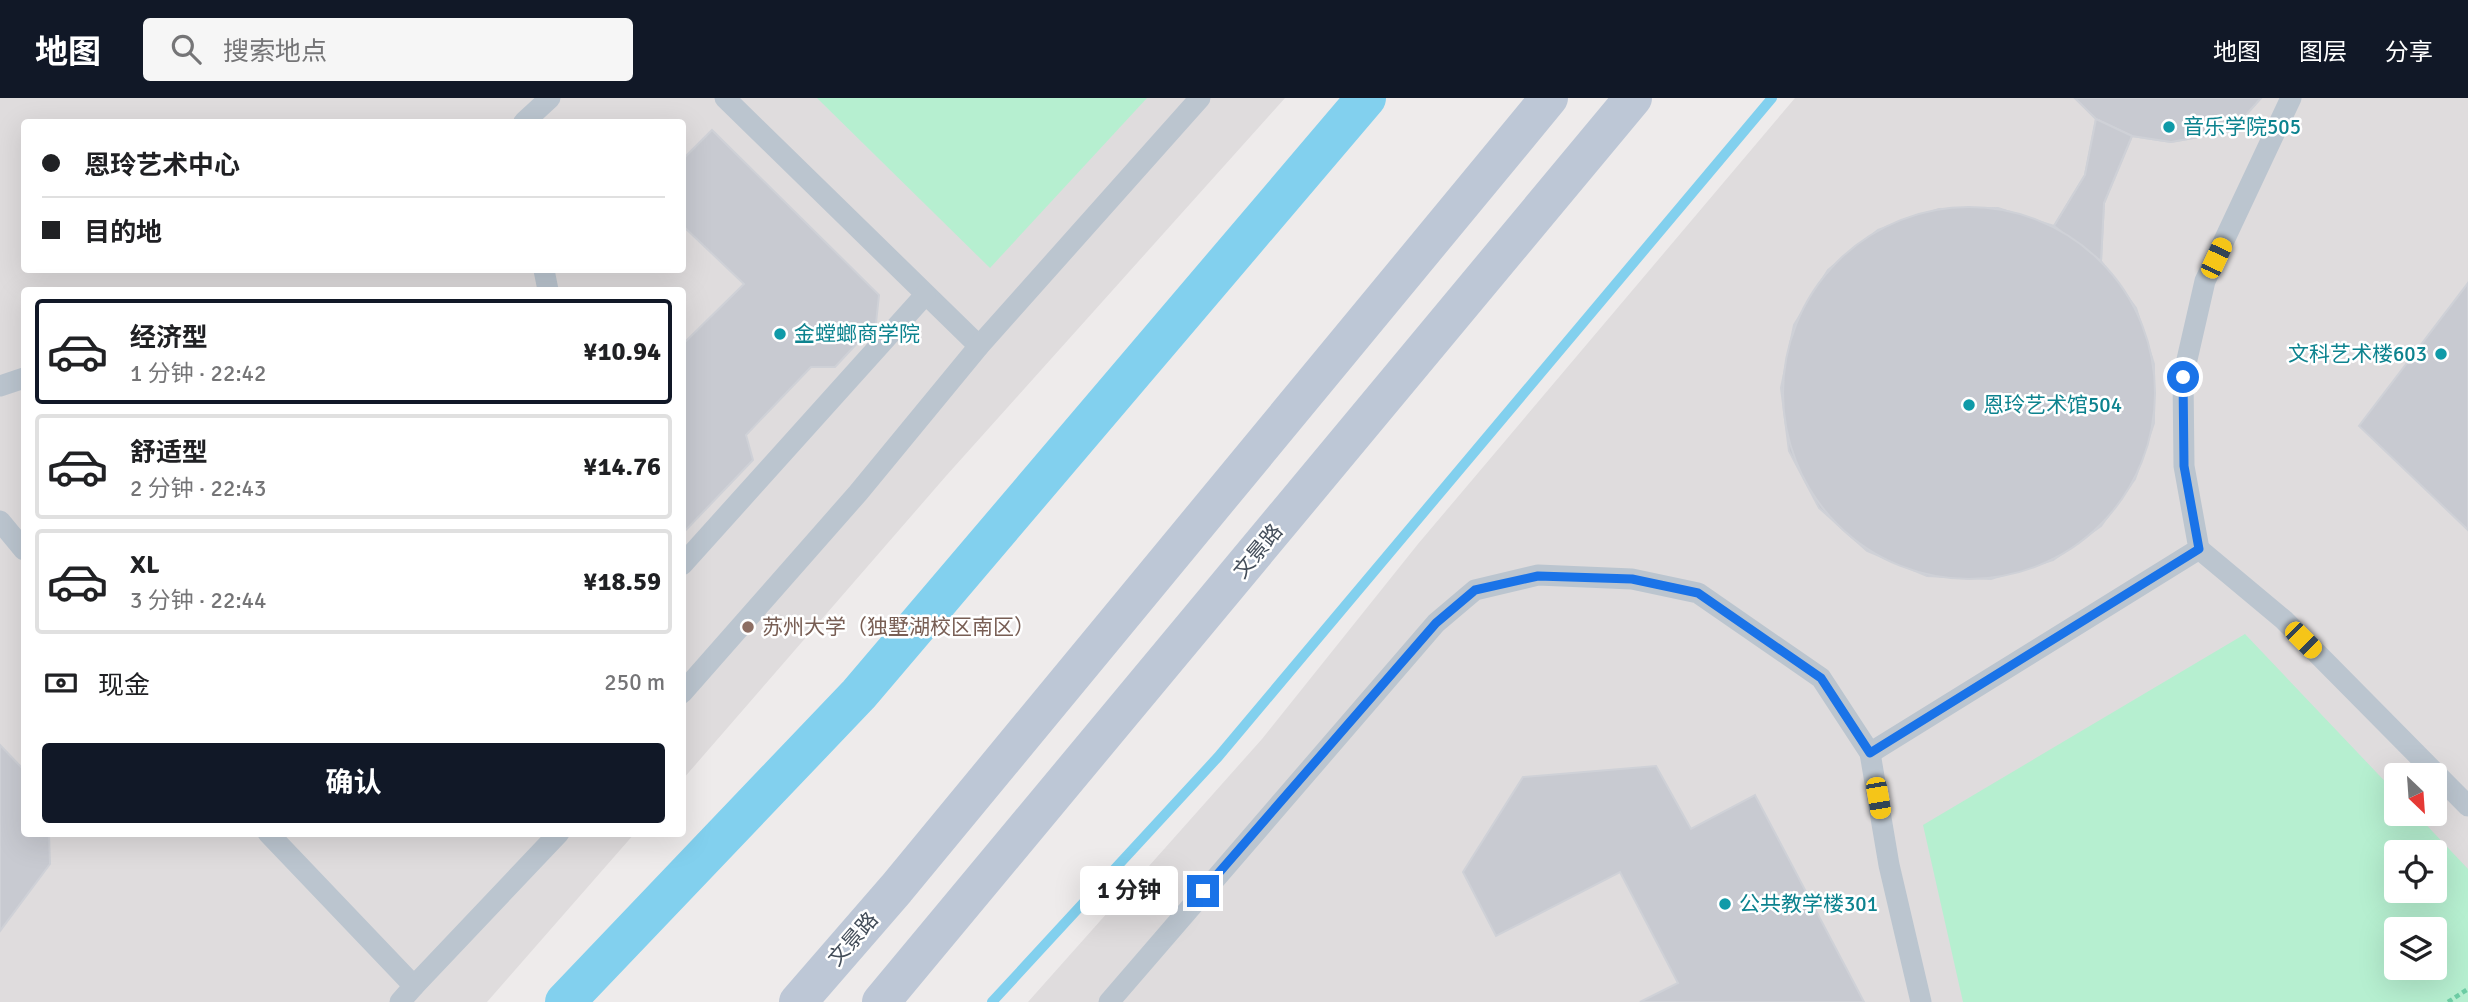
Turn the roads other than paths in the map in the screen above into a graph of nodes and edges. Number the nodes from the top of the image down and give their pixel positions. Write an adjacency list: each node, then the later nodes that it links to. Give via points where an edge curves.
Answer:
1 (550, 98): 7 (lane)
2 (725, 98): 8 (lane)
3 (1200, 98): 9 (lane)
4 (1549, 98): 22 (main road, 文景路, via 896,890)
5 (1633, 98): 23 (main road, 文景路)
6 (2291, 98): 14 (lane, via 2205,281 2183,377 2184,466)
7 (527, 119)
8 (925, 295): 9 (lane); 15 (lane)
9 (979, 346): 16 (lane, via 858,493)
10 (21, 379): 11 (lane)
11 (0, 386)
12 (0, 521): 13 (lane)
13 (21, 546)
14 (2199, 549): 17 (lane); 18 (lane, via 2284,620)
15 (686, 561)
16 (686, 688)
17 (1870, 753): 24 (lane, via 1821,678 1698,593 1632,579 1538,576 1475,590 1436,623); 25 (lane, via 1889,865)
18 (2468, 806)
19 (271, 837): 21 (lane)
20 (555, 837): 21 (lane)
21 (407, 994)
22 (798, 1002)
23 (881, 1002)
24 (1109, 1002)
25 (1921, 1002)

